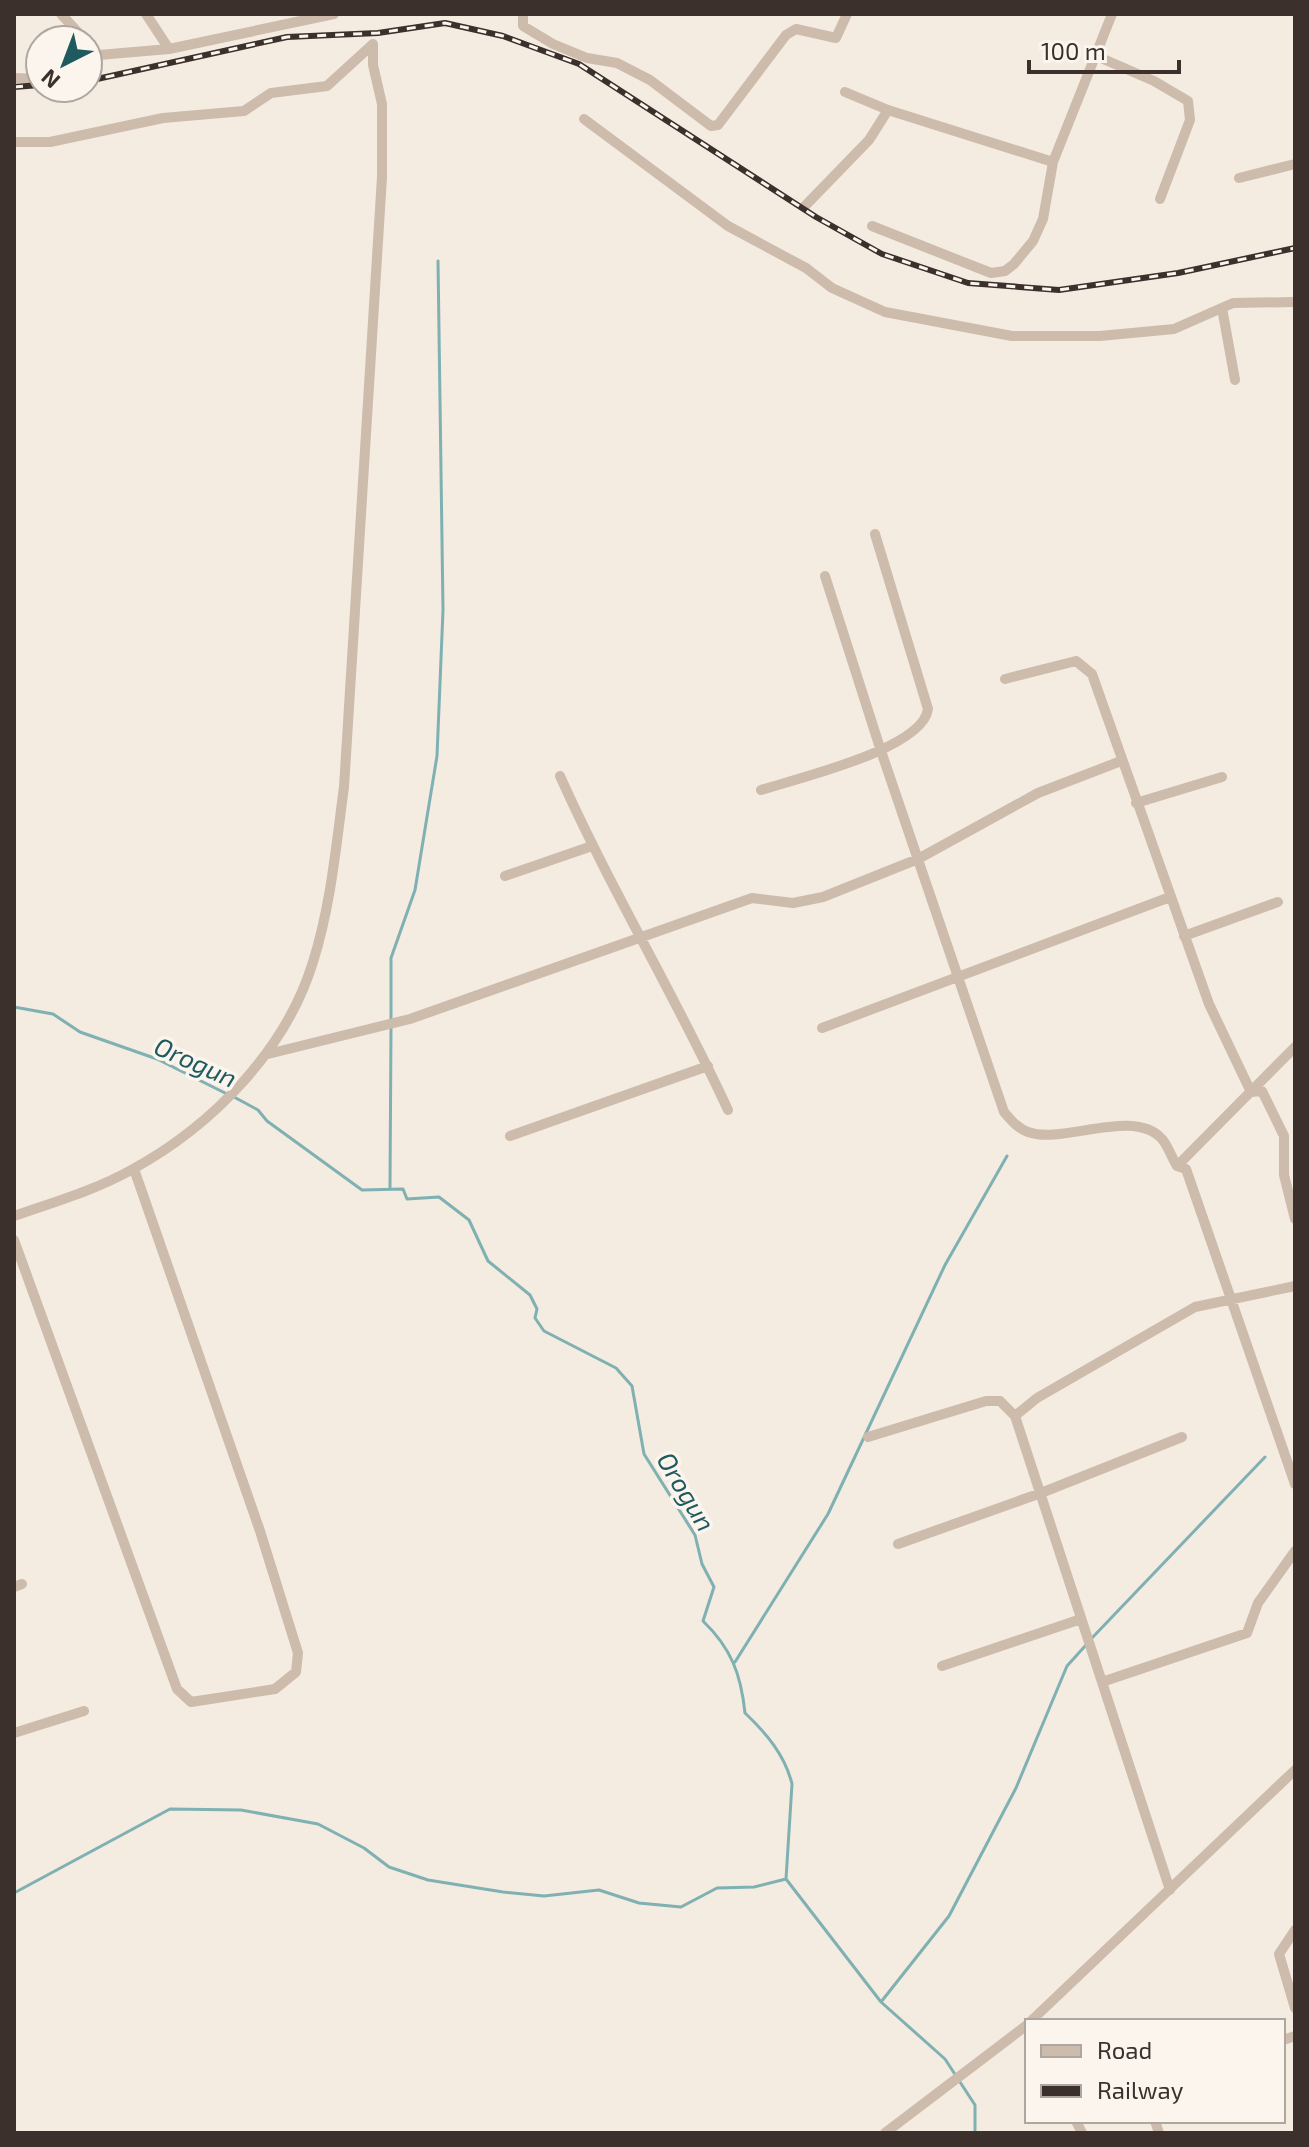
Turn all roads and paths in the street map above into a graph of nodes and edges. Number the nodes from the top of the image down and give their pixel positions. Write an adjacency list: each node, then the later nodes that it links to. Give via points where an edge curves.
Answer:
1 (146, 14): 7 (street)
2 (334, 14): 6 (street)
3 (523, 14): 4 (street, via 523,26 534,35 639,74 713,126 786,35 796,29 836,38)
4 (847, 14)
5 (1112, 14): 9 (street)
6 (286, 19): 7 (street)
7 (169, 49): 8 (street)
8 (104, 55)
9 (1094, 55): 14 (street); 17 (street, via 1188,101 1190,120)
10 (845, 92): 11 (street)
11 (888, 110): 14 (street); 18 (street, via 869,140)
12 (584, 119): 21 (street, via 728,226 841,293 885,312 1012,336 1100,336 1174,329)
13 (14, 142): 42 (street, via 50,142 163,118 244,111 271,93 327,86 373,44 382,104 382,177 344,787 322,932 296,1003)
14 (1053, 162): 19 (street, via 1043,219 1033,241 1005,271 991,273)
15 (1295, 164): 16 (street)
16 (1239, 178)
17 (1160, 199)
18 (804, 207)
19 (872, 226)
20 (1295, 302): 21 (street, via 1233,303)
21 (1222, 308): 22 (street)
22 (1235, 380)
23 (875, 534): 26 (street, via 928,709 917,732)
24 (825, 576): 26 (street)
25 (1005, 679): 27 (street, via 1064,661 1085,667 1092,674)
26 (881, 751): 30 (street); 33 (street)
27 (1121, 761): 31 (street); 33 (street, via 1038,793)
28 (560, 776): 32 (street)
29 (1222, 777): 31 (street)
30 (761, 790)
31 (1136, 803): 35 (street)
32 (592, 846): 34 (street); 38 (street)
33 (918, 859): 38 (street, via 823,897 793,903 752,898); 39 (street)
34 (505, 876)
35 (1170, 897): 37 (street); 39 (street)
36 (1278, 902): 37 (street)
37 (1184, 936): 44 (street)
38 (642, 937): 42 (street, via 410,1019); 43 (street)
39 (959, 979): 40 (street); 47 (street, via 1004,1112 1016,1125 1039,1134 1123,1126 1149,1130 1162,1139)
40 (822, 1028)
41 (1295, 1047): 44 (street)
42 (268, 1054): 48 (street, via 187,1133)
43 (708, 1066): 45 (street); 46 (street)
44 (1251, 1092): 47 (street); 50 (street, via 1262,1091 1284,1136 1284,1175)
45 (728, 1110)
46 (510, 1136)
47 (1177, 1166): 53 (street, via 1186,1169)
48 (134, 1169): 49 (street); 51 (street, via 298,1653 296,1672 275,1689 191,1702 177,1689)
49 (14, 1216)
50 (1295, 1219)
51 (14, 1240)
52 (1295, 1286): 53 (street)
53 (1231, 1299): 54 (street, via 1168,1319); 57 (street)
54 (1015, 1416): 55 (street, via 1000,1401 986,1401); 58 (street)
55 (868, 1437)
56 (1182, 1437): 58 (street)
57 (1295, 1484)
58 (1041, 1493): 59 (street); 61 (street)
59 (898, 1544)
60 (1295, 1551): 63 (street, via 1258,1603 1247,1633)
61 (1081, 1619): 62 (street); 63 (street)
62 (942, 1666)
63 (1102, 1682): 67 (street)
64 (84, 1711): 65 (street)
65 (14, 1733)
66 (1295, 1770): 67 (street)
67 (1170, 1890): 70 (street)
68 (1295, 1930): 69 (street, via 1279,1954)
69 (1295, 2008)
70 (1033, 2019)
71 (1025, 2026): 72 (street)
72 (885, 2133)

